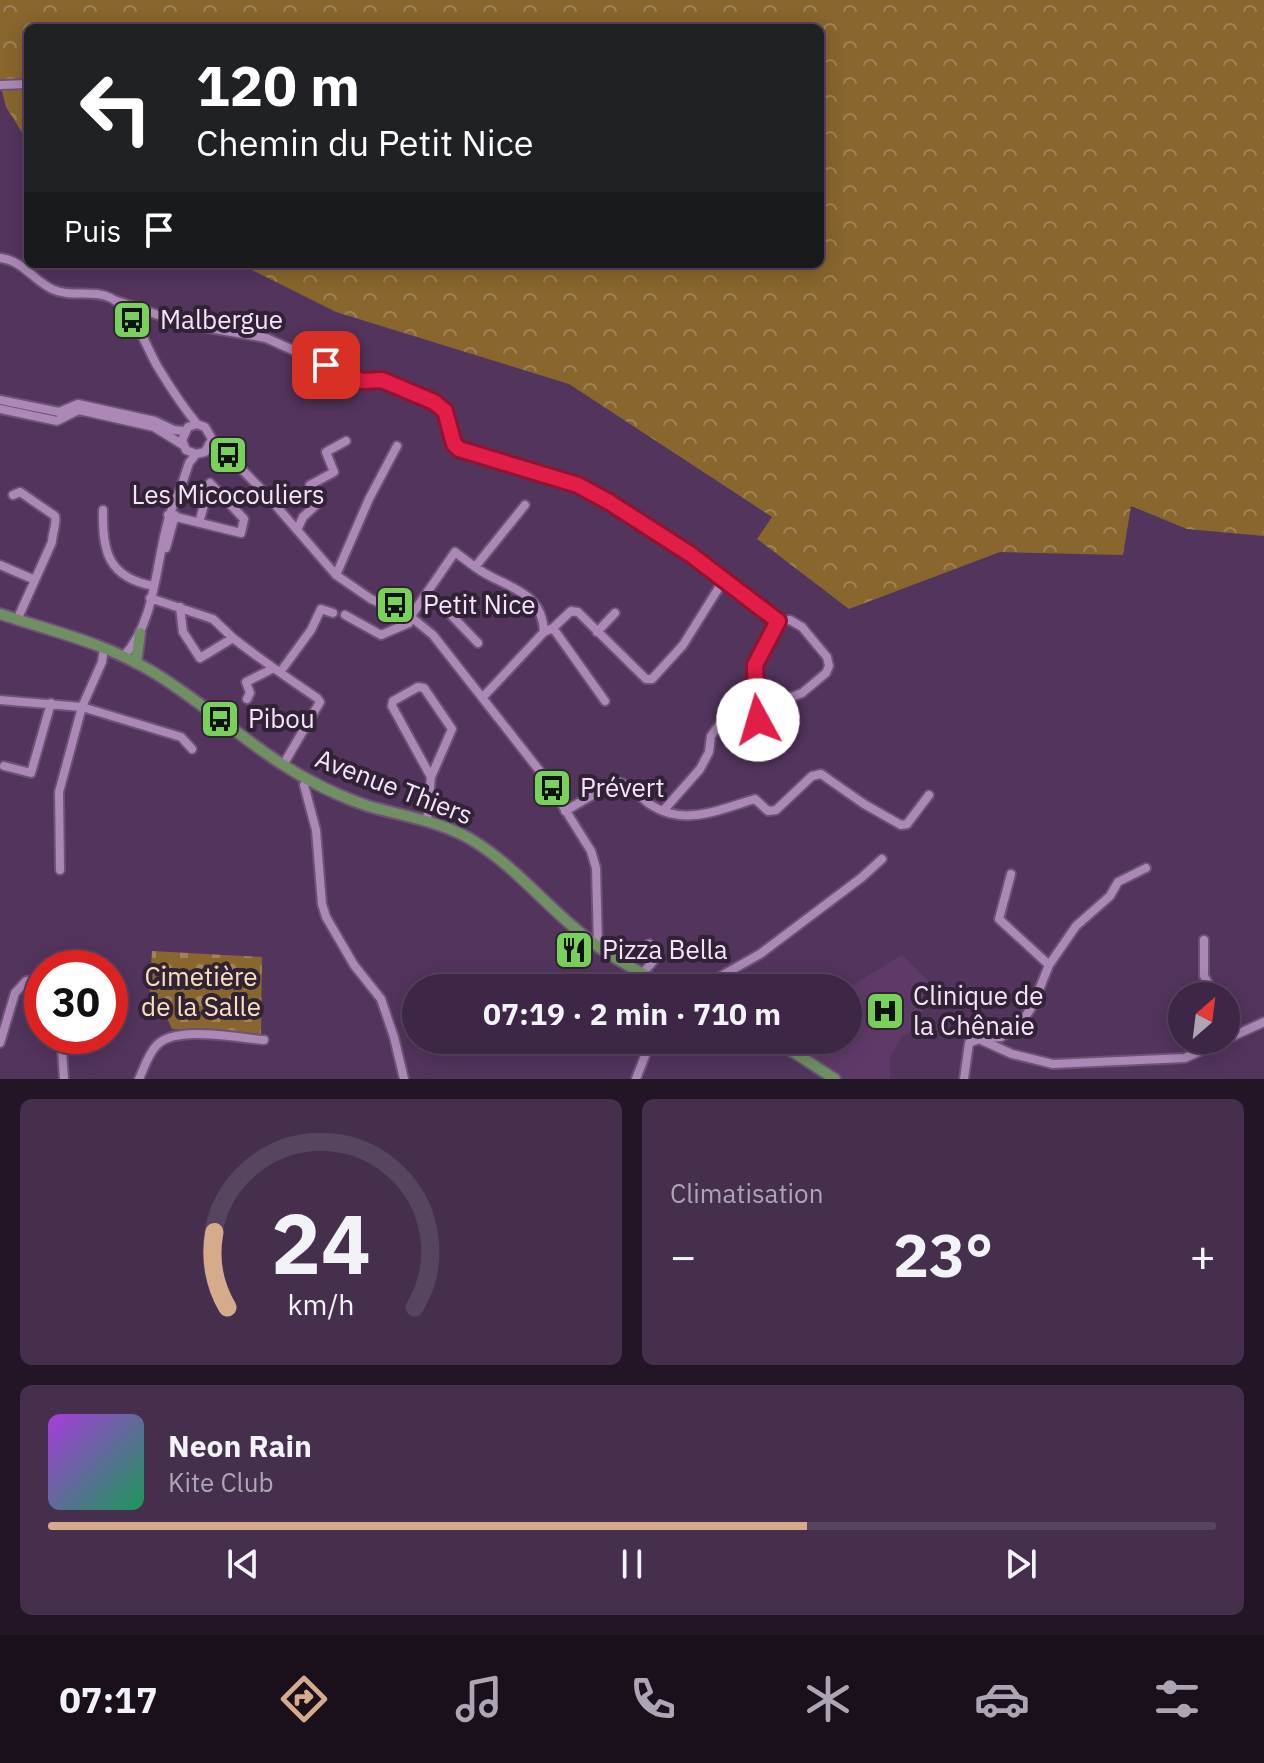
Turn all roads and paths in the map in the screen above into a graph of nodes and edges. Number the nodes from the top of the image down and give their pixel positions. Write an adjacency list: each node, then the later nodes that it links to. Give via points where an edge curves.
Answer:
1 (24, 84): 2 (street)
2 (0, 85)
3 (0, 258): 4 (street, via 56,291 102,294)
4 (114, 300): 7 (street, via 123,306 189,415); 24 (street, via 185,324 266,338 336,372 408,389 445,411 459,449 578,485 641,521)
5 (0, 400): 7 (street, via 59,412 78,404 174,430)
6 (0, 409): 11 (street, via 57,421 79,410 154,427)
7 (190, 427): 9 (street, via 205,427); 11 (street)
8 (346, 441): 19 (street, via 326,452 334,472 310,485 317,504)
9 (210, 444): 12 (street); 19 (street, via 225,452)
10 (397, 446): 22 (street)
11 (185, 447): 12 (street); 13 (street)
12 (196, 454): 13 (street)
13 (189, 463): 17 (street)
14 (13, 495): 23 (street, via 20,492 55,516 52,542)
15 (525, 505): 21 (street)
16 (103, 510): 25 (street, via 106,555 123,574)
17 (172, 516): 18 (street); 25 (street)
18 (199, 523): 18 (street, via 241,533 244,519 210,483)
19 (299, 528): 22 (street)
20 (0, 565): 23 (street)
21 (475, 567): 26 (street, via 455,552); 36 (street, via 531,600)
22 (338, 573): 33 (street, via 371,599)
23 (35, 580): 34 (street)
24 (723, 581): 35 (street); 37 (street, via 683,645 652,679)
25 (154, 586): 27 (street)
26 (428, 591): 33 (street); 40 (street)
27 (150, 598): 28 (street); 38 (street)
28 (180, 607): 39 (street, via 213,619); 39 (street, via 183,632 200,658)
29 (333, 613): 44 (street, via 321,609 311,630)
30 (615, 613): 37 (street)
31 (0, 614): 34 (main road, Avenue Thiers)
32 (345, 615): 33 (street, via 381,635 409,623)
33 (412, 615): 45 (street)
34 (17, 620): 41 (main road, Avenue Thiers)
35 (778, 621): 47 (street, via 755,665); 47 (street, via 802,627 829,666 802,693)
36 (548, 630): 37 (street, via 571,611); 45 (street); 49 (street)
37 (597, 632)
38 (140, 633): 42 (street); 43 (main road)
39 (233, 638): 44 (street)
40 (478, 643)
41 (104, 648): 42 (main road, Avenue Thiers); 51 (street)
42 (124, 656): 43 (main road, Avenue Thiers)
43 (136, 663): 54 (main road, Avenue Thiers)
44 (276, 670): 46 (street, via 246,682); 54 (street, via 320,702)
45 (484, 696): 59 (street)
46 (247, 699)
47 (757, 699): 52 (street, via 758,720); 60 (street, via 737,700 730,707 711,736 700,769)
48 (0, 700): 50 (street)
49 (605, 701)
50 (51, 703): 51 (street); 55 (street, via 31,773)
51 (82, 707): 53 (street, via 181,737); 64 (street, via 59,792)
52 (780, 740)
53 (192, 749)
54 (283, 765): 57 (main road, Avenue Thiers)
55 (4, 766)
56 (431, 777): 56 (street, via 452,729 424,688 418,687 392,706); 61 (street)
57 (307, 779): 61 (main road, Avenue Thiers, via 366,805); 87 (street, via 322,904 335,935 381,999)
58 (929, 795): 60 (street, via 901,825 821,774 812,776 776,810 768,811 755,799 693,817)
59 (565, 811): 60 (street, via 615,782 624,782); 66 (street, via 591,851)
60 (663, 811)
61 (427, 821): 67 (main road, Avenue Thiers, via 496,857)
62 (882, 859): 73 (street, via 760,954)
63 (1146, 868): 71 (street, via 1118,882 1076,926)
64 (60, 870)
65 (1011, 874): 71 (street, via 999,919)
66 (596, 916): 67 (street); 70 (street)
67 (583, 935): 70 (main road, Avenue Thiers)
68 (1204, 940): 74 (street)
69 (649, 944): 72 (street, via 655,959)
70 (598, 946): 72 (main road, Avenue Thiers)
71 (1049, 965): 78 (street, via 1020,1025 1001,1037)
72 (642, 974)
73 (725, 974)
74 (1208, 982)
75 (24, 983): 80 (street, via 15,993)
76 (1264, 1022): 77 (street)
77 (1240, 1033)
78 (979, 1039): 84 (street, via 1053,1064 1172,1060); 90 (street, via 969,1043)
79 (264, 1040): 86 (street, via 195,1034 165,1039)
80 (0, 1043)
81 (62, 1054): 85 (street)
82 (646, 1054): 88 (street)
83 (797, 1054): 89 (main road)
84 (1194, 1054)
85 (64, 1079)
86 (139, 1079)
87 (404, 1079)
88 (636, 1079)
89 (835, 1079)
90 (964, 1079)

